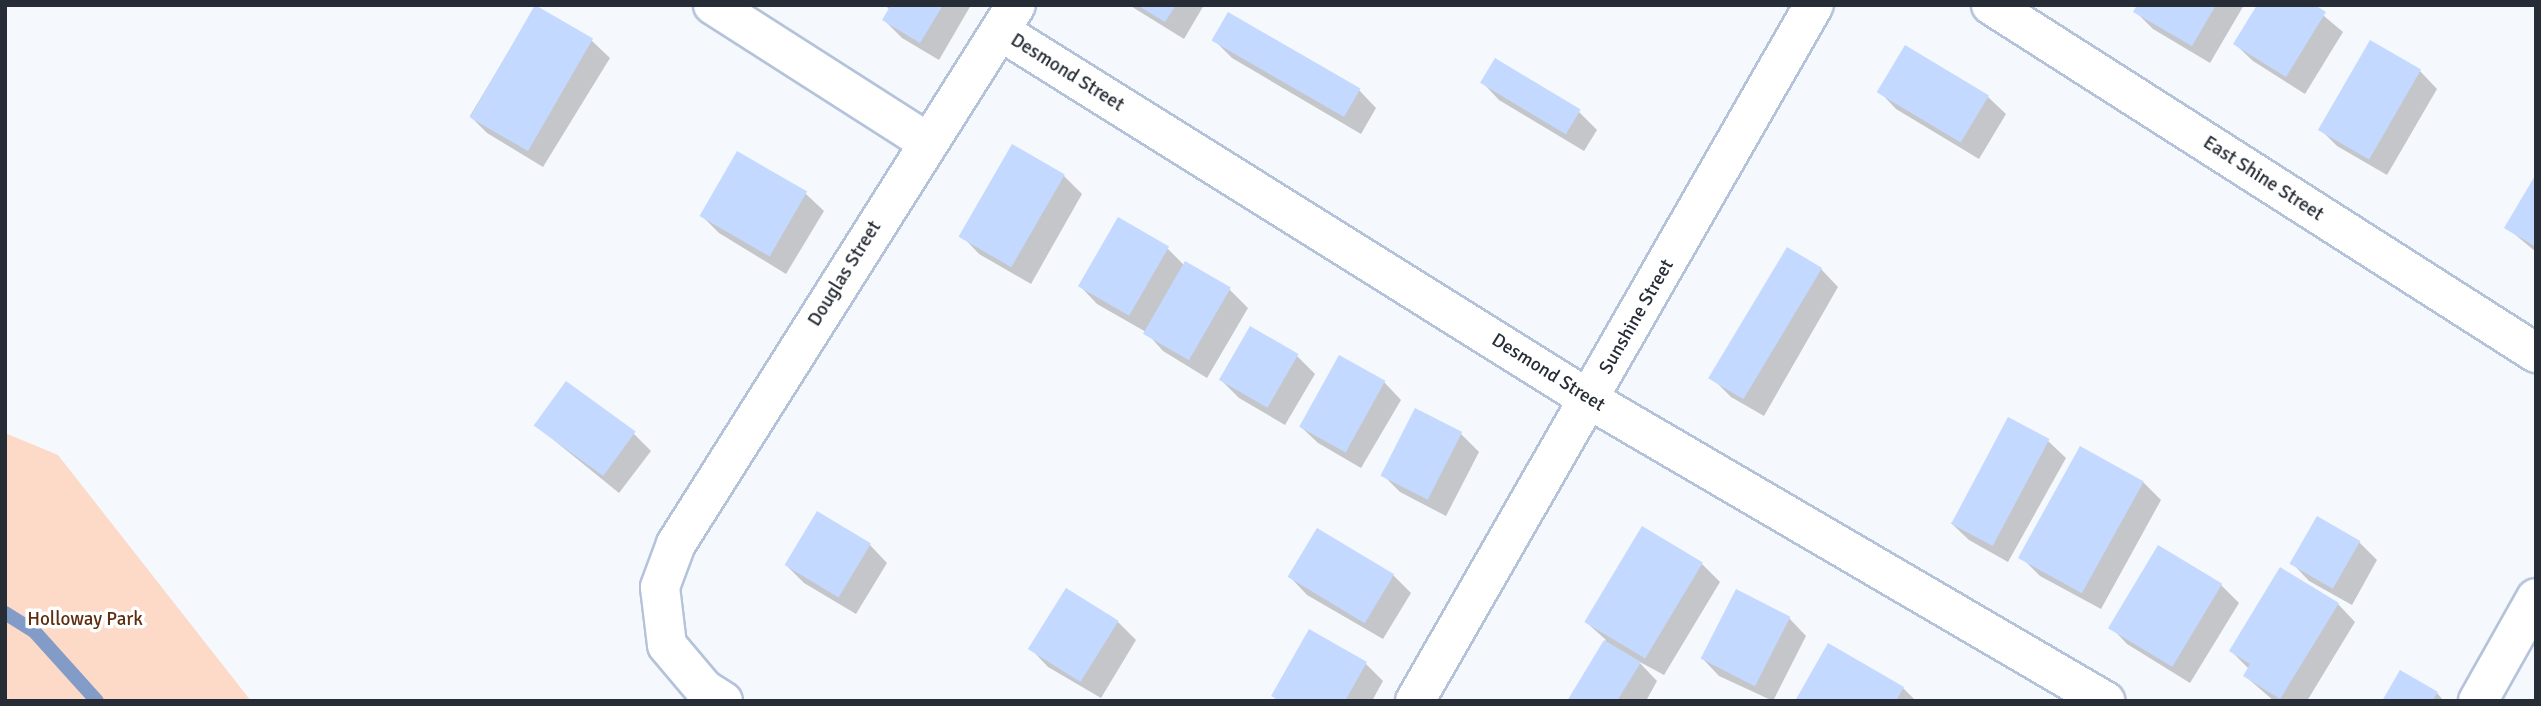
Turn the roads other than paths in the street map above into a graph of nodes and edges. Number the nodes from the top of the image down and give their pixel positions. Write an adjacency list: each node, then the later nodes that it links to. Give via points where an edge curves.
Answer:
1 (713, 5): 5 (street)
2 (1814, 5): 7 (street, Sunshine Street)
3 (1991, 5): 6 (street, East Shine Street)
4 (1008, 18): 5 (street, Douglas Street); 7 (street, Desmond Street)
5 (927, 142): 9 (street, Douglas Street, via 676,544 660,587 667,645 704,690)
6 (2536, 354)
7 (1590, 400): 10 (street, Sunshine Street); 11 (street, Desmond Street)
8 (2536, 598): 12 (street)
9 (723, 701)
10 (1415, 701)
11 (2105, 701)
12 (2478, 701)

